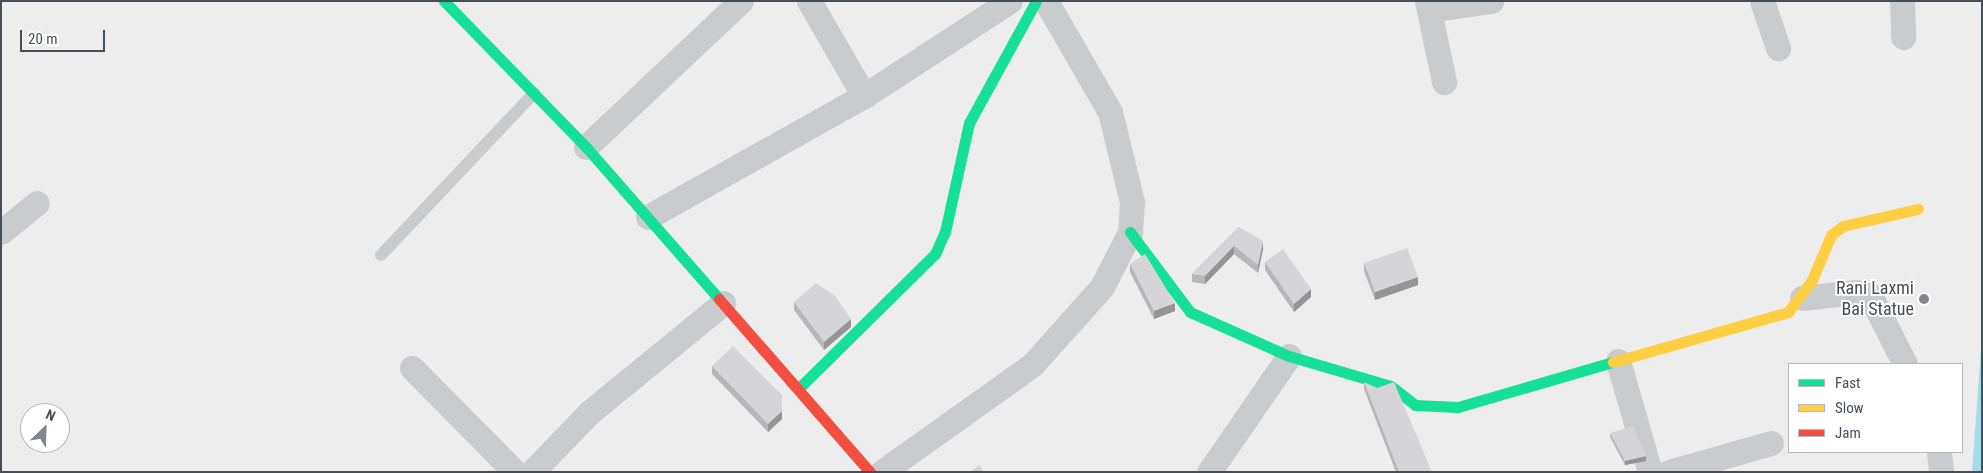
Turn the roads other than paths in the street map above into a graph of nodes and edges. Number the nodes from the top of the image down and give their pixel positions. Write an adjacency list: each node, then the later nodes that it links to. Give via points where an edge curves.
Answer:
1 (444, 1): 14 (street)
2 (741, 1): 16 (street)
3 (809, 1): 15 (street)
4 (1010, 1): 15 (street)
5 (1036, 1): 29 (street, via 969,123 945,232 935,254)
6 (1046, 1): 21 (street, via 1110,112 1132,202)
7 (1491, 1): 10 (street)
8 (1762, 1): 12 (street)
9 (1902, 1): 11 (street)
10 (1428, 6): 13 (street)
11 (1903, 37)
12 (1778, 48)
13 (1444, 82)
14 (534, 93): 16 (street); 22 (lane)
15 (864, 96): 19 (street)
16 (586, 147): 19 (street)
17 (37, 203): 20 (street)
18 (1918, 210): 23 (street, via 1843,226 1831,234)
19 (648, 217): 24 (street)
20 (1, 232)
21 (1130, 232): 25 (street, via 1190,312); 35 (street, via 1102,287 1032,365)
22 (381, 255)
23 (1802, 298): 26 (street, via 1788,312); 27 (street, via 1856,292 1870,295)
24 (723, 303): 29 (street); 33 (street, via 590,412)
25 (1290, 356): 26 (street, via 1391,386 1415,405 1433,408 1458,407); 36 (street)
26 (1618, 361): 37 (street)
27 (1904, 363)
28 (412, 368): 32 (street)
29 (798, 389): 34 (street)
30 (1771, 443): 38 (street)
31 (1939, 453): 39 (street)
32 (514, 472)
33 (532, 472)
34 (870, 472)
35 (882, 472)
36 (1209, 472)
37 (1650, 472)
38 (1669, 472)
39 (1941, 472)

